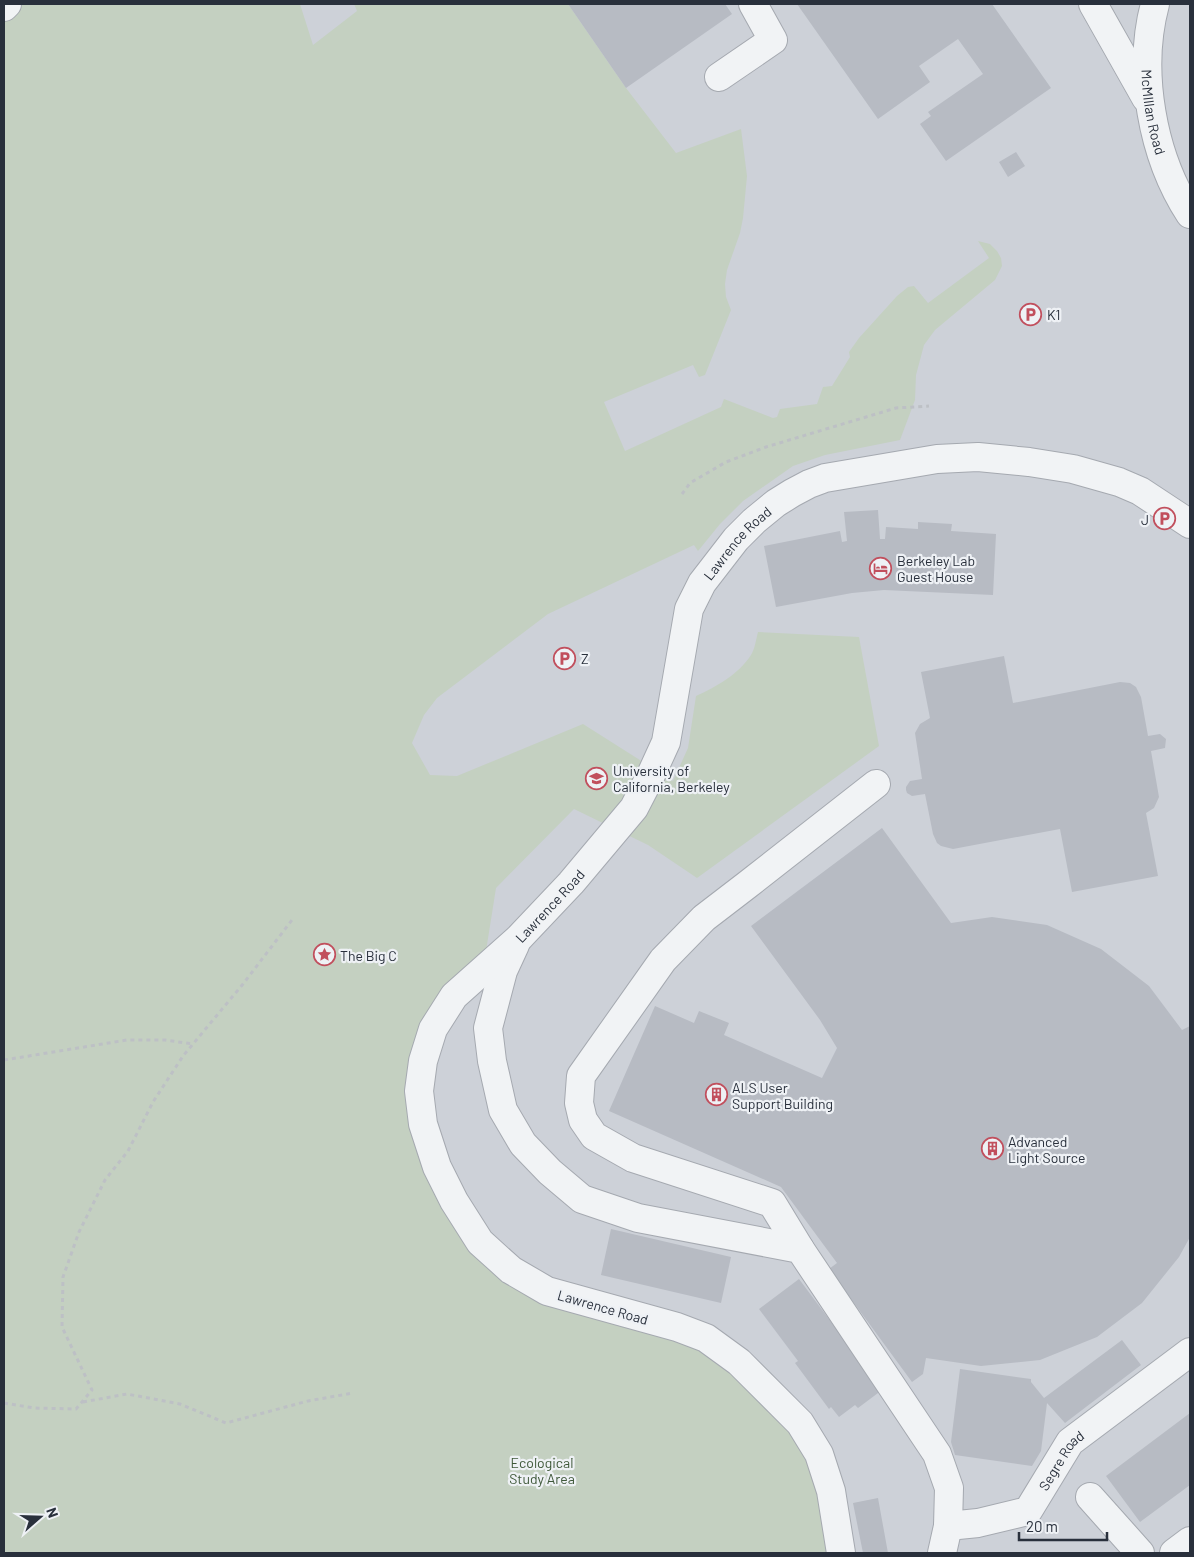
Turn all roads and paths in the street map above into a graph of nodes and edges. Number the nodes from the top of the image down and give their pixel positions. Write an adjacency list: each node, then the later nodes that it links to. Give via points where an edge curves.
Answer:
1 (7, 4): 5 (street)
2 (753, 4): 6 (street, via 773,40)
3 (1092, 4): 7 (street)
4 (1155, 4): 7 (street, McMIllan Road, via 1147,59)
5 (4, 7)
6 (719, 77)
7 (1150, 106): 8 (street, McMIllan Road, via 1163,160)
8 (1190, 214)
9 (929, 406): 10 (path, via 896,408 766,447 726,462 690,483)
10 (682, 494)
11 (1190, 524): 14 (street, Lawrence Road, via 1140,491 1118,482 1073,469 978,456 937,459 846,474 826,478 792,493 754,521 702,583 689,609 666,742 634,808 571,883)
12 (876, 784): 17 (street, via 704,918 663,960 581,1076 579,1103 583,1120 594,1136 633,1158 772,1203)
13 (292, 920): 15 (path)
14 (518, 939): 17 (street, via 503,972 488,1028 503,1110 523,1144 582,1198 638,1218); 25 (street, Lawrence Road, via 454,996 433,1029 423,1061 419,1092 423,1124 454,1201 480,1242 511,1270 546,1291 677,1327 706,1338 739,1362 800,1422 819,1454 832,1491)
15 (193, 1044): 16 (path, via 127,1040); 21 (path, via 153,1102 128,1151 105,1180 79,1232 63,1277 62,1327 92,1390)
16 (4, 1060)
17 (800, 1249): 23 (street, via 937,1454 949,1488)
18 (1190, 1352): 23 (street, Segre Road, via 1070,1442 1028,1511 978,1523)
19 (353, 1393): 21 (path, via 308,1401 226,1423 180,1404 127,1394)
20 (4, 1402): 21 (path, via 34,1408 76,1409)
21 (82, 1402)
22 (1090, 1497): 27 (street)
23 (948, 1526): 26 (street)
24 (1190, 1541): 28 (street)
25 (841, 1553)
26 (942, 1553)
27 (1140, 1553)
28 (1174, 1553)

